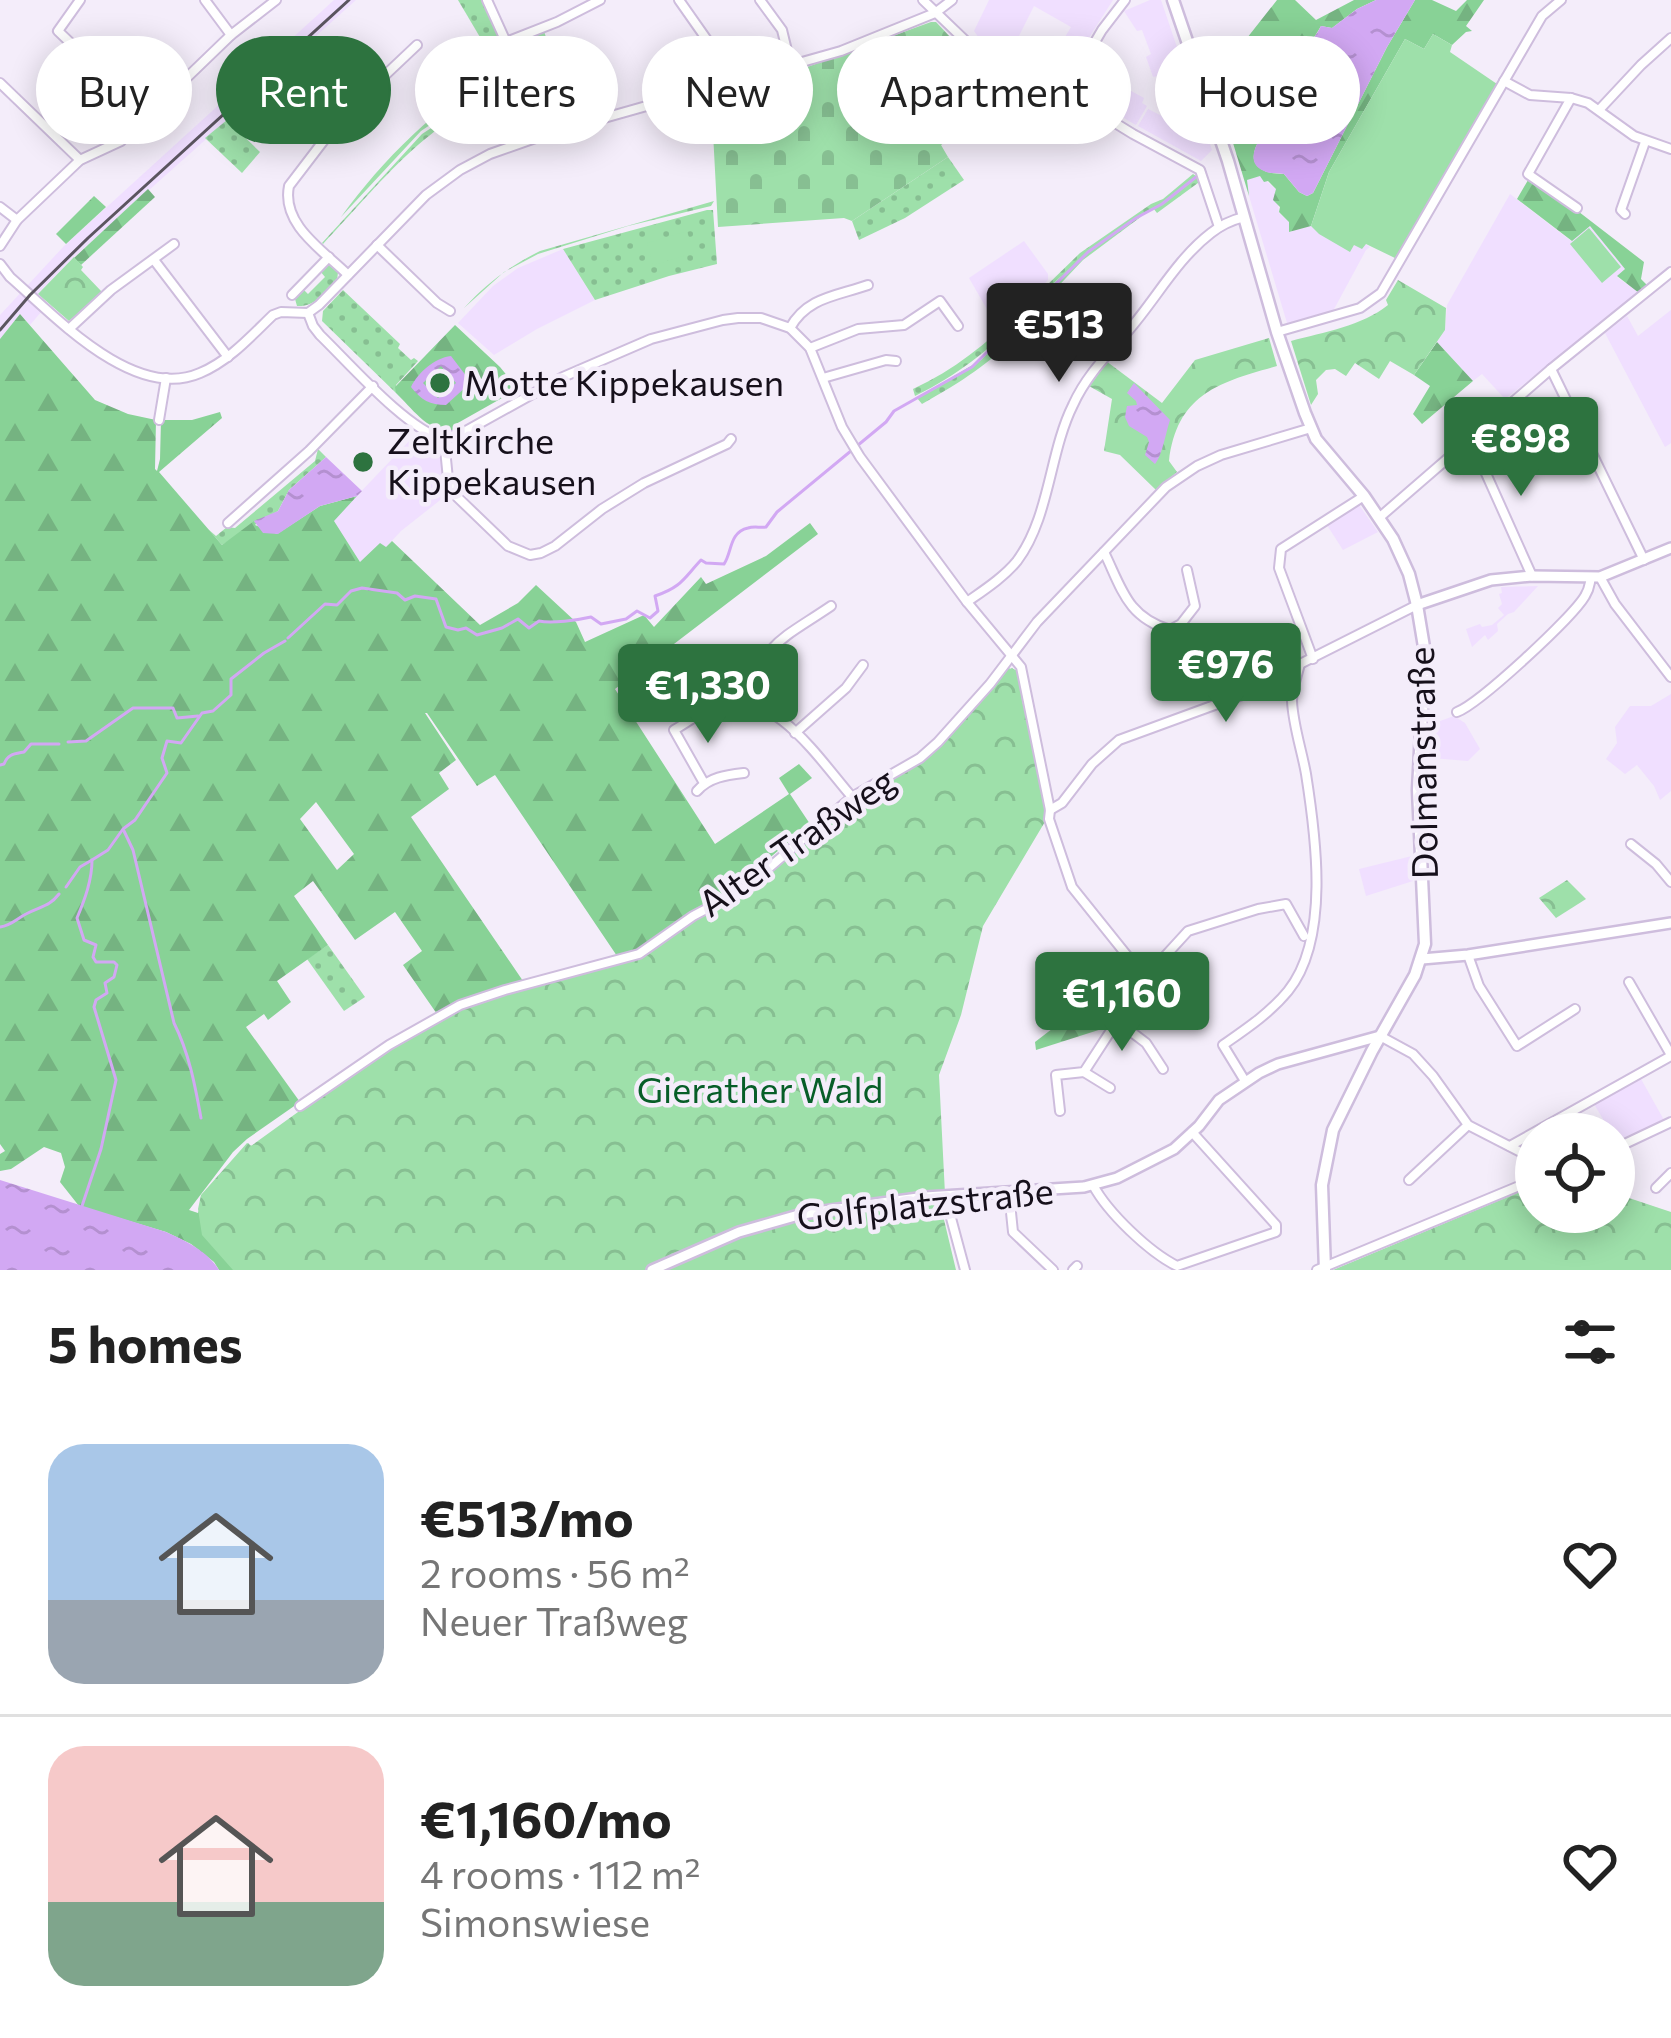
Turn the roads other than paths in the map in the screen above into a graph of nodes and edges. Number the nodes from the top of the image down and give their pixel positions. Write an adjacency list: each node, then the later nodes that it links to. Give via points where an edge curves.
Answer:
1 (80, 0): 15 (street, via 58,31)
2 (205, 0): 14 (street)
3 (276, 0): 14 (street)
4 (487, 0): 5 (street, via 506,42)
5 (600, 0)
6 (680, 0): 16 (street)
7 (760, 0): 17 (street)
8 (922, 0): 13 (street)
9 (952, 0): 13 (street)
10 (1125, 0): 19 (street)
11 (1173, 0): 37 (main road, Dolmanstraße)
12 (1562, 0): 24 (street, via 1542,16)
13 (935, 13): 18 (street); 22 (street)
14 (231, 34): 23 (street)
15 (63, 36)
16 (705, 36)
17 (783, 36)
18 (958, 36)
19 (1098, 36)
20 (1671, 38): 28 (street)
21 (415, 47): 43 (street, via 344,115 289,187 294,222)
22 (813, 60)
23 (192, 72)
24 (1504, 81): 26 (street, via 1538,98); 55 (street, via 1376,299)
25 (0, 83): 33 (street)
26 (1571, 98): 28 (street); 35 (street, via 1528,174)
27 (642, 108): 41 (street, via 490,154 425,195)
28 (1599, 110): 30 (street)
29 (1131, 131): 39 (street, via 1202,172)
30 (1646, 142): 32 (street); 36 (street)
31 (115, 144): 33 (street)
32 (1671, 148)
33 (80, 160): 38 (street)
34 (0, 207): 38 (street)
35 (1577, 208)
36 (1625, 214)
37 (1244, 217): 39 (street); 55 (main road, Dolmanstraße)
38 (17, 220): 42 (street)
39 (1219, 227): 77 (street, via 1095,367 1073,404 1018,560)
40 (175, 244): 44 (street)
41 (377, 245): 46 (street); 50 (street)
42 (0, 246)
43 (329, 257): 46 (street); 49 (street)
44 (154, 260): 54 (street); 57 (street)
45 (0, 263): 54 (street)
46 (348, 275): 51 (street)
47 (1669, 278): 59 (street)
48 (868, 285): 53 (street, via 809,304)
49 (292, 295)
50 (450, 311)
51 (308, 313): 57 (street, via 273,315); 62 (street)
52 (958, 326): 56 (street, via 940,301 904,325 858,329)
53 (790, 328): 56 (street); 65 (street, via 744,318 651,339)
54 (69, 329): 60 (street, via 119,364)
55 (1277, 332): 64 (main road, Dolmanstraße)
56 (810, 348): 61 (street)
57 (228, 357): 60 (street, via 191,376)
58 (896, 361): 61 (street)
59 (1551, 369): 67 (street); 73 (street)
60 (166, 378): 63 (street)
61 (823, 378): 77 (street, via 850,441)
62 (373, 386): 65 (street); 70 (street)
63 (159, 420)
64 (1311, 428): 68 (main road, Dolmanstraße); 72 (street, Alter Traßweg, via 1197,466)
65 (445, 439): 66 (street, via 453,493 508,546 530,555)
66 (731, 439)
67 (1471, 440): 69 (street); 75 (street)
68 (1364, 496): 69 (main road, Dolmanstraße); 81 (street, via 1282,549 1280,568)
69 (1380, 517): 78 (main road, Dolmanstraße)
70 (229, 524)
71 (1671, 548): 73 (street)
72 (1104, 552): 74 (street, via 1132,609 1170,630 1195,605); 80 (street, Alter Traßweg)
73 (1644, 560): 76 (street)
74 (1187, 570)
75 (1532, 576): 76 (street); 78 (street, via 1491,580)
76 (1596, 577): 84 (street); 86 (street, via 1569,614)
77 (967, 602): 80 (street)
78 (1418, 605): 81 (street); 96 (main road, Dolmanstraße, via 1425,653)
79 (831, 606): 85 (street, via 772,646)
80 (1012, 656): 89 (street, Alter Traßweg, via 920,758); 90 (street)
81 (1313, 658): 82 (street)
82 (1300, 664): 90 (street, via 1261,688 1119,740); 94 (street, via 1292,700 1318,880)
83 (863, 665): 87 (street)
84 (1671, 677)
85 (744, 702): 87 (street, via 770,710); 88 (street, via 716,706 674,730 700,787)
86 (1457, 712)
87 (795, 733): 89 (street)
88 (744, 773)
89 (852, 797): 109 (street, Alter Traßweg, via 744,889 639,954 472,999)
90 (1049, 810): 97 (street, via 1072,887)
91 (1630, 844): 92 (street)
92 (1671, 882)
93 (1671, 923): 95 (street)
94 (1309, 940): 97 (street, via 1286,904 1258,909 1188,931); 107 (street, via 1291,988 1223,1045)
95 (1468, 955): 96 (street); 99 (street, via 1517,1046)
96 (1422, 958): 101 (main road, Dolmanstraße)
97 (1145, 978): 100 (street)
98 (1629, 982): 103 (street)
99 (1575, 1010)
100 (1117, 1021): 105 (street); 106 (street)
101 (1380, 1036): 102 (street, Golfplatzstraße); 104 (main road, Dolmanstraße); 112 (street, via 1413,1054)
102 (1350, 1043): 104 (street); 107 (street, Golfplatzstraße)
103 (1671, 1056): 115 (street)
104 (1363, 1068): 124 (main road, Dolmanstraße, via 1326,1158)
105 (1163, 1069)
106 (1084, 1072): 108 (street); 110 (street, via 1056,1075)
107 (1245, 1082): 113 (street, Golfplatzstraße)
108 (1110, 1088)
109 (300, 1106)
110 (1060, 1111)
111 (1671, 1123): 114 (street)
112 (1468, 1126): 115 (street); 118 (street)
113 (1192, 1132): 119 (street, Golfplatzstraße, via 1160,1158); 119 (street, via 1276,1232 1177,1266)
114 (1635, 1139)
115 (1509, 1147): 116 (street)
116 (1515, 1150)
117 (1671, 1173): 121 (street)
118 (1409, 1180)
119 (1093, 1186): 122 (street, Golfplatzstraße)
120 (1515, 1188): 124 (street)
121 (1655, 1188)
122 (1010, 1192): 125 (street, Golfplatzstraße, via 802,1214); 127 (street, via 1013,1232)
123 (951, 1218): 126 (street)
124 (1322, 1269)
125 (652, 1270)
126 (964, 1270)
127 (1053, 1270)

